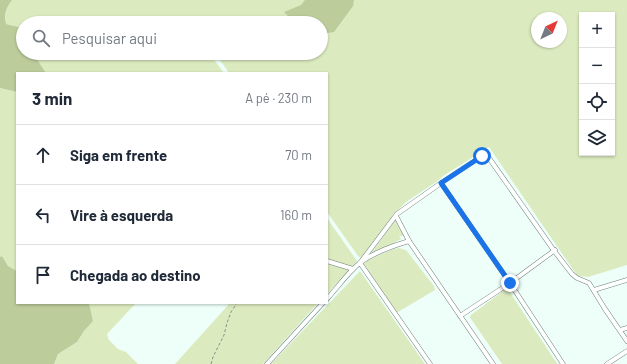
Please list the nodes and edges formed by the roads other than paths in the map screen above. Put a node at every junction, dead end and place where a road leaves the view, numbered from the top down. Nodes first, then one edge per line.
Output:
1 (441, 183) junction
2 (396, 216) junction
3 (409, 241) junction
4 (554, 250) junction
5 (328, 261) edge
6 (360, 263) junction
7 (353, 269) junction
8 (627, 280) edge
9 (510, 283) junction
10 (594, 290) junction
11 (328, 298) edge
12 (322, 304) edge
13 (460, 316) junction
14 (627, 328) edge
15 (620, 330) junction
16 (627, 341) edge
17 (627, 351) edge
18 (267, 364) edge
19 (430, 364) edge
20 (493, 364) edge
21 (563, 364) edge
22 (607, 364) edge

1 - 2 street
1 - 4 street
1 - 9 street
2 - 3 street
2 - 6 street
3 - 6 street
3 - 13 street
4 - 9 street
4 - 10 street
5 - 7 street
6 - 7 street
6 - 19 street
7 - 11 street
8 - 10 street
9 - 13 street
9 - 21 street
10 - 15 street
12 - 18 street
13 - 20 street
14 - 15 street
15 - 16 street
17 - 22 street

